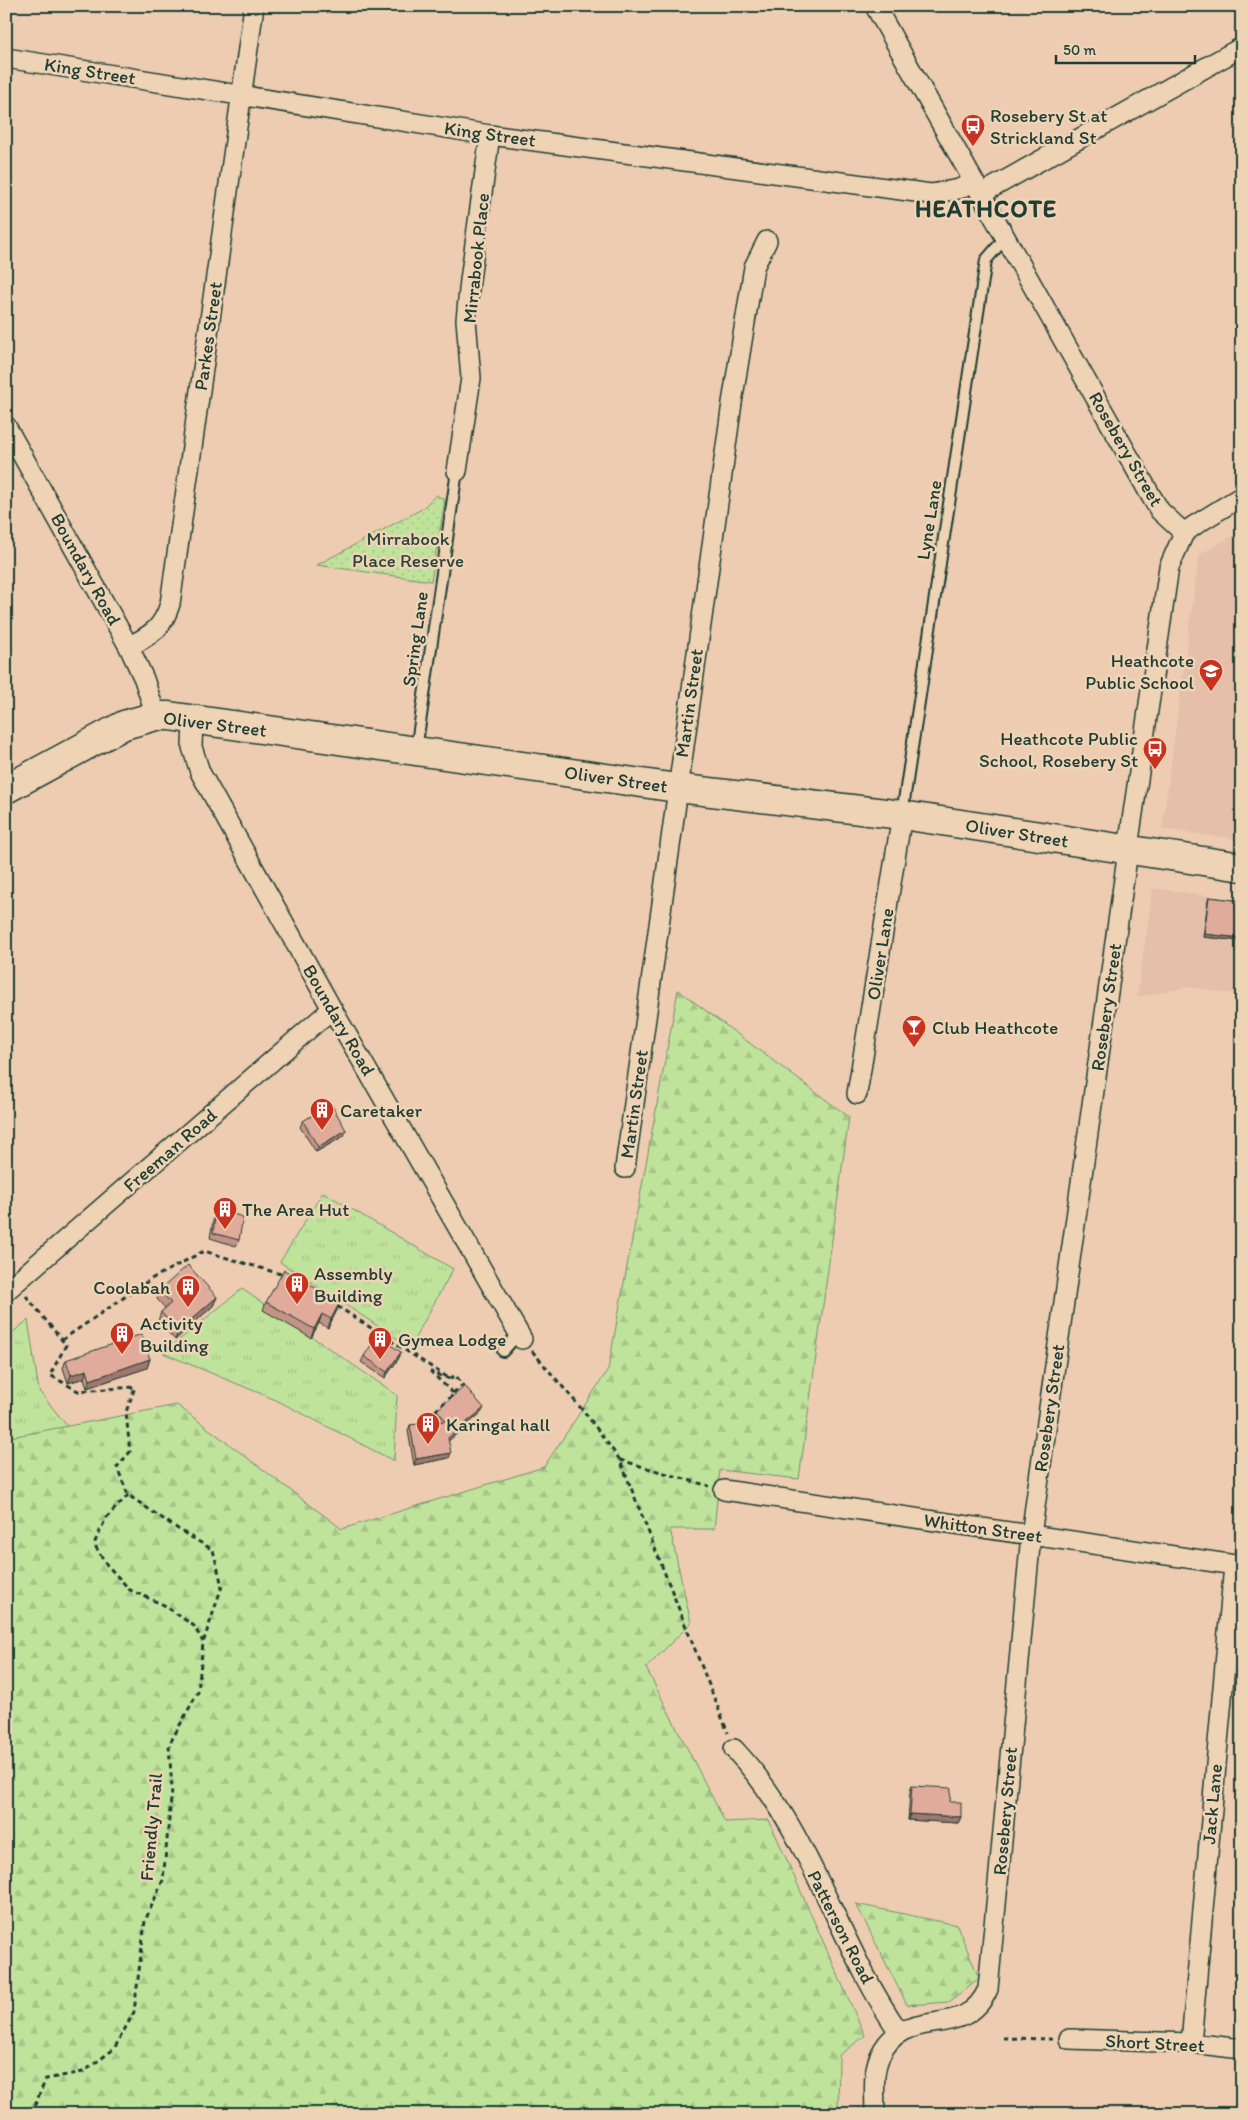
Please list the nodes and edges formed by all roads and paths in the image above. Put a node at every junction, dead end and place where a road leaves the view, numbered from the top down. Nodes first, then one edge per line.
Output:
1 (254, 6) edge
2 (875, 6) edge
3 (1242, 47) edge
4 (6, 58) edge
5 (242, 94) junction
6 (490, 135) junction
7 (977, 188) junction
8 (1005, 238) junction
9 (767, 241) dead end
10 (6, 426) edge
11 (14, 458) edge
12 (457, 471) joint
13 (1242, 496) edge
14 (1184, 533) junction
15 (129, 647) junction
16 (156, 716) junction
17 (193, 719) junction
18 (416, 752) junction
19 (677, 788) junction
20 (6, 790) edge
21 (902, 814) junction
22 (1126, 850) junction
23 (1242, 867) edge
24 (332, 1009) junction
25 (857, 1094) dead end
26 (625, 1168) dead end
27 (287, 1276) edge
28 (10, 1287) edge
29 (329, 1301) edge
30 (520, 1336) junction
31 (62, 1340) junction
32 (503, 1351) dead end
33 (450, 1379) junction
34 (454, 1393) junction
35 (423, 1422) edge
36 (620, 1460) junction
37 (724, 1490) joint
38 (128, 1495) junction
39 (1031, 1535) junction
40 (1239, 1561) edge
41 (203, 1643) junction
42 (734, 1749) joint
43 (899, 2032) junction
44 (1003, 2038) dead end
45 (1068, 2039) joint
46 (1191, 2043) junction
47 (1242, 2048) edge
48 (31, 2114) edge
49 (874, 2114) edge

1 - 5 street, Parkes Street
2 - 7 street, Rosebery Street
3 - 7 street, King Street
4 - 5 street, King Street
5 - 6 street, King Street
5 - 15 street, Parkes Street
6 - 7 street, King Street
6 - 12 street, Mirrabook Place
7 - 8 street, Rosebery Street
8 - 14 street, Rosebery Street
8 - 21 lane, Lyne Lane
9 - 19 street, Martin Street
10 - 11 street, Boundary Road
11 - 15 street, Boundary Road
12 - 18 lane, Spring Lane
13 - 14 street
14 - 22 street, Rosebery Street
15 - 16 street, Boundary Road
16 - 17 street, Oliver Street
16 - 20 street, Oliver Street
17 - 18 street, Oliver Street
17 - 24 street, Boundary Road
18 - 19 street, Oliver Street
19 - 21 street, Oliver Street
19 - 26 street, Martin Street
21 - 22 street, Oliver Street
21 - 25 street, Oliver Lane
22 - 23 street, Oliver Street
22 - 39 street, Rosebery Street
24 - 28 street, Freeman Road
24 - 30 street, Boundary Road
27 - 31 path
28 - 31 path
29 - 33 path
30 - 32 lane
30 - 36 path
31 - 38 path
33 - 34 path
33 - 34 path
34 - 35 path
36 - 37 path
36 - 42 path
37 - 39 street, Whitton Street
38 - 41 path, Friendly Trail
38 - 41 path
39 - 40 street, Whitton Street
39 - 43 street, Rosebery Street
40 - 46 street, Jack Lane
41 - 48 path, Friendly Trail
42 - 43 street, Patterson Road
43 - 49 street
44 - 45 path
45 - 46 street, Short Street
46 - 47 street, Short Street

